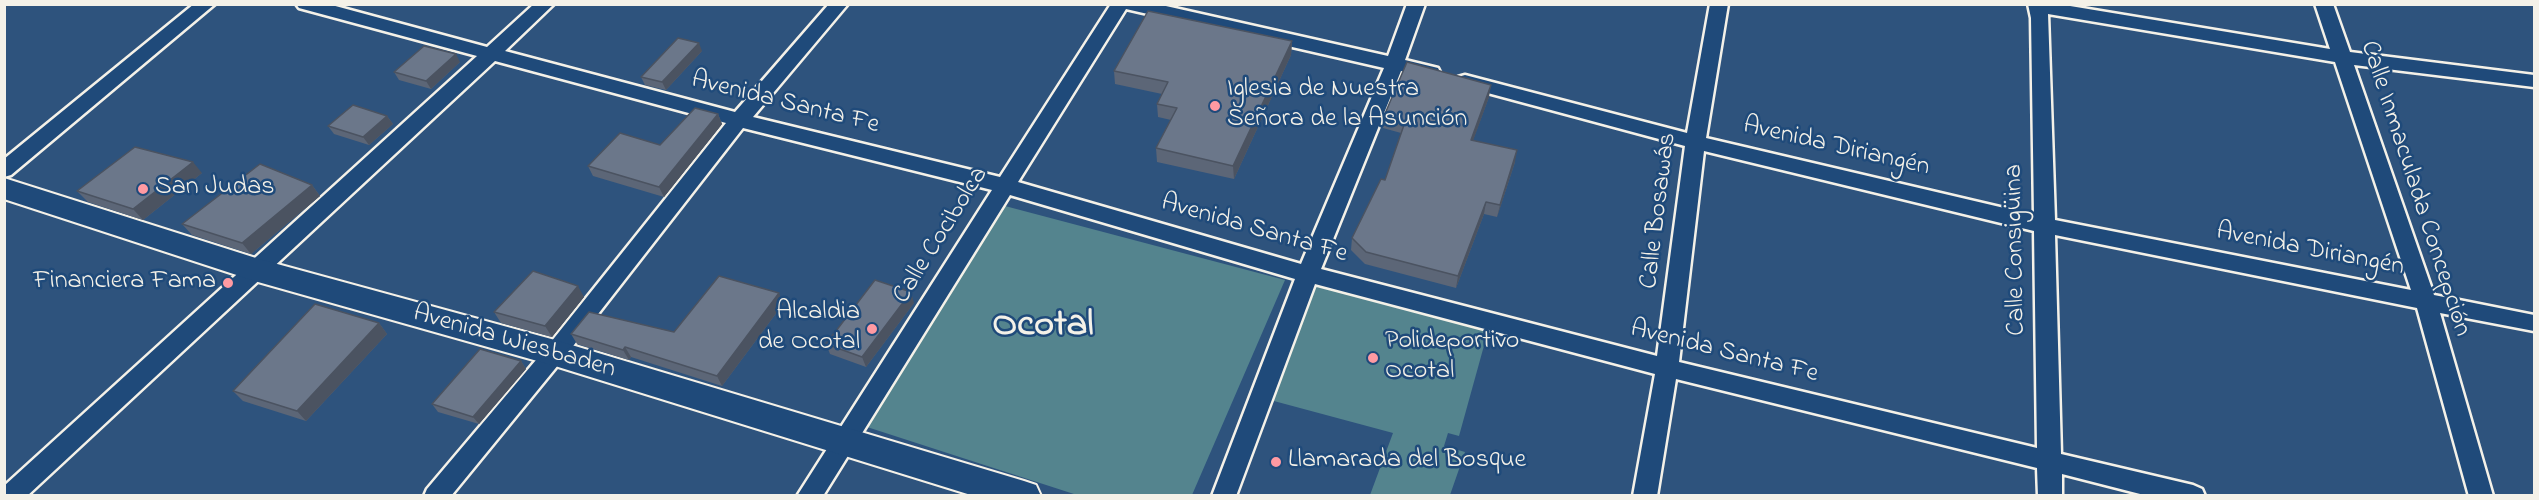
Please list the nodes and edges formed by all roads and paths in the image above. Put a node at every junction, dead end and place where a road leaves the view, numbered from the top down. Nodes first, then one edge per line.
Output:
1 (206, 4) edge
2 (305, 4) edge
3 (545, 4) edge
4 (838, 4) edge
5 (1120, 4) edge
6 (1129, 4) edge
7 (1416, 4) edge
8 (1719, 4) edge
9 (2324, 4) edge
10 (2037, 6) edge
11 (490, 55) junction
12 (2341, 57) junction
13 (1395, 63) junction
14 (2535, 81) edge
15 (739, 120) junction
16 (1695, 142) junction
17 (4, 170) edge
18 (1006, 186) junction
19 (4, 188) edge
20 (2043, 225) junction
21 (258, 270) junction
22 (1308, 274) junction
23 (2426, 302) junction
24 (2535, 323) edge
25 (555, 353) junction
26 (1667, 368) junction
27 (845, 439) junction
28 (2048, 461) junction
29 (10, 495) edge
30 (436, 495) edge
31 (809, 495) edge
32 (1024, 495) edge
33 (1224, 495) edge
34 (1645, 495) edge
35 (2050, 495) edge
36 (2193, 495) edge
37 (2481, 495) edge

1 - 17 street
2 - 11 street, Avenida Santa Fe
3 - 11 street
4 - 15 street
5 - 18 street, Calle Cocibolca
6 - 13 street, Avenida Diriangén
7 - 13 street
8 - 16 street, Calle Bosawás
9 - 12 street, Calle Inmaculada Concepción
10 - 12 street
10 - 20 street, Calle Consigüina
11 - 15 street, Avenida Santa Fe
11 - 21 street
12 - 14 street
12 - 23 street, Calle Inmaculada Concepción
13 - 16 street, Avenida Diriangén
13 - 22 street
15 - 18 street, Avenida Santa Fe
15 - 25 street
16 - 20 street, Avenida Diriangén
16 - 26 street, Calle Bosawás
18 - 22 street, Avenida Santa Fe
18 - 27 street, Calle Cocibolca
19 - 21 street, Avenida Wiesbaden
20 - 23 street, Avenida Diriangén
20 - 28 street, Calle Consigüina
21 - 25 street, Avenida Wiesbaden
21 - 29 street
22 - 26 street, Avenida Santa Fe
22 - 33 street
23 - 24 street, Avenida Diriangén
23 - 37 street, Calle Inmaculada Concepción
25 - 27 street, Avenida Wiesbaden
25 - 30 street
26 - 28 street, Avenida Santa Fe
26 - 34 street, Calle Bosawás
27 - 31 street, Calle Cocibolca
27 - 32 street, Avenida Wiesbaden
28 - 35 street, Calle Consigüina
28 - 36 street, Avenida Santa Fe

